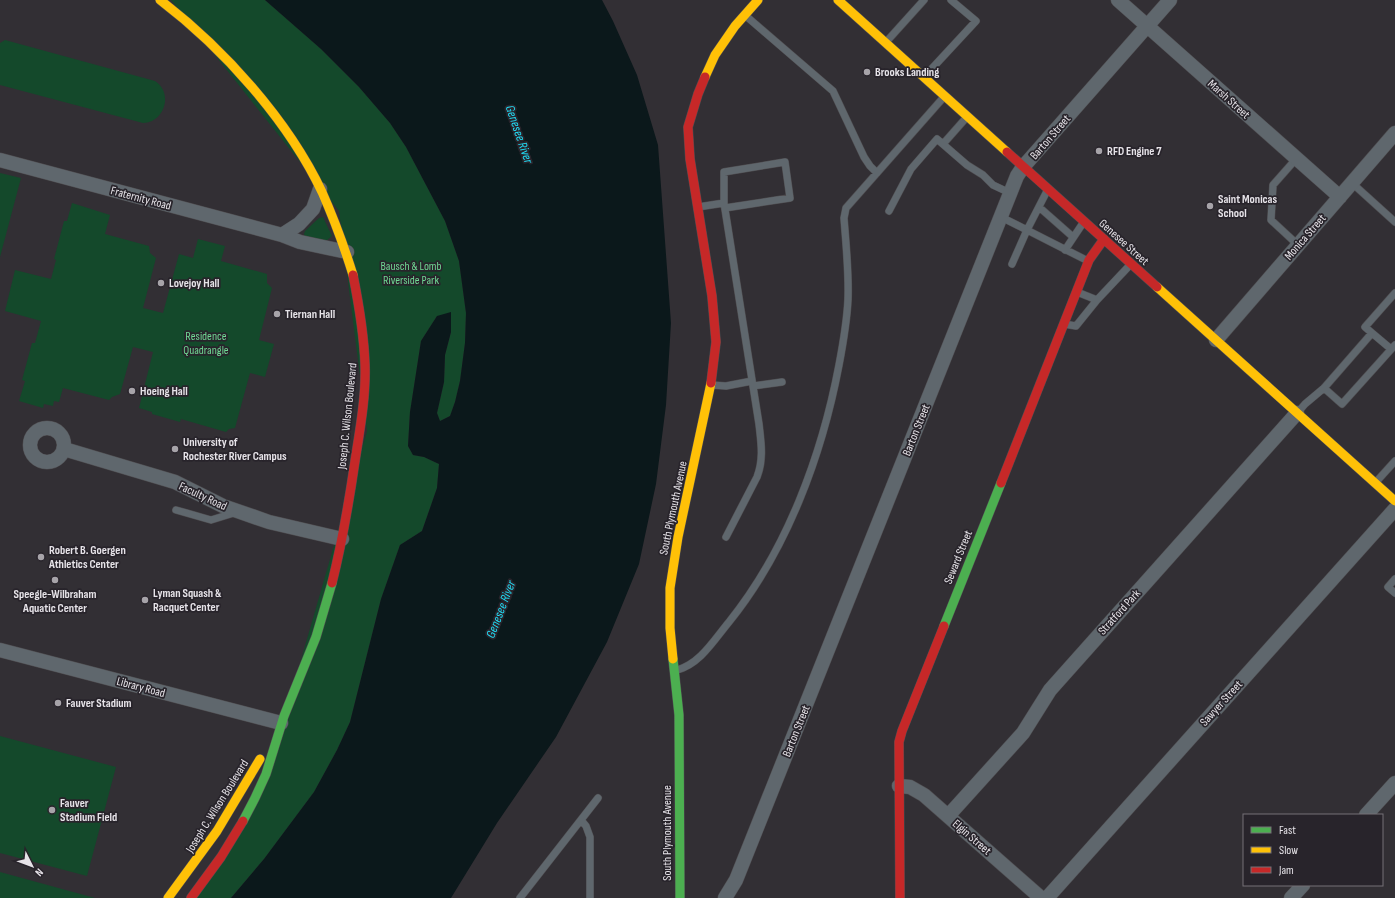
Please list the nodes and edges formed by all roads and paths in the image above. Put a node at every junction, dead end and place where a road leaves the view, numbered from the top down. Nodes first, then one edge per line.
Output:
1 (160, 0) edge
2 (758, 0) edge
3 (838, 0) edge
4 (924, 0) edge
5 (951, 0) edge
6 (1118, 0) edge
7 (1170, 0) edge
8 (745, 15) junction
9 (1147, 26) junction
10 (885, 43) junction
11 (924, 78) junction
12 (945, 96) junction
13 (685, 103) dead end
14 (967, 116) junction
15 (688, 127) junction
16 (1395, 133) edge
17 (943, 144) junction
18 (1296, 159) junction
19 (0, 160) edge
20 (1023, 167) junction
21 (877, 173) junction
22 (1352, 183) junction
23 (320, 189) junction
24 (1048, 190) junction
25 (1010, 193) junction
26 (1340, 197) junction
27 (725, 206) junction
28 (698, 207) junction
29 (1039, 207) junction
30 (889, 211) dead end
31 (1001, 217) junction
32 (1084, 221) junction
33 (1395, 222) edge
34 (1027, 230) junction
35 (282, 235) junction
36 (1073, 237) junction
37 (1104, 239) junction
38 (1298, 245) junction
39 (1065, 250) junction
40 (347, 252) junction
41 (1089, 262) junction
42 (1012, 264) dead end
43 (1131, 264) junction
44 (1077, 292) junction
45 (1395, 293) edge
46 (1097, 300) junction
47 (1064, 324) junction
48 (1372, 333) junction
49 (1216, 340) junction
50 (1393, 347) edge
51 (782, 382) dead end
52 (753, 384) junction
53 (712, 385) junction
54 (1324, 388) junction
55 (1297, 413) junction
56 (64, 450) dead end
57 (1395, 461) edge
58 (1375, 484) junction
59 (1395, 501) edge
60 (1395, 508) edge
61 (176, 510) dead end
62 (239, 512) junction
63 (726, 537) dead end
64 (342, 539) junction
65 (1395, 579) edge
66 (1395, 594) edge
67 (0, 650) edge
68 (675, 671) junction
69 (281, 723) junction
70 (1395, 783) edge
71 (899, 786) junction
72 (598, 798) dead end
73 (1367, 814) edge
74 (948, 816) junction
75 (581, 820) junction
76 (1302, 886) edge
77 (168, 898) edge
78 (190, 898) edge
79 (520, 898) edge
80 (590, 898) edge
81 (680, 898) edge
82 (725, 898) edge
83 (900, 898) edge
84 (1041, 898) edge
85 (1047, 898) edge
86 (1291, 898) edge

1 - 23 street, Joseph C. Wilson Boulevard
2 - 8 street, South Plymouth Avenue
3 - 10 street, Genesee Street
4 - 10 lane
5 - 11 lane
6 - 9 street, Marsh Street
7 - 9 street, Barton Street
8 - 15 street, South Plymouth Avenue
8 - 21 lane
9 - 18 street, Marsh Street
9 - 20 street, Barton Street
10 - 11 street, Genesee Street
11 - 12 street, Genesee Street
12 - 14 street, Genesee Street
12 - 21 lane
13 - 15 street, South Plymouth Avenue
14 - 17 lane
14 - 20 street, Genesee Street
15 - 28 street, South Plymouth Avenue
16 - 22 street, Monica Street
17 - 25 lane
17 - 30 lane
18 - 26 street, Marsh Street
18 - 38 lane
19 - 35 street, Fraternity Road
20 - 24 street, Genesee Street
20 - 25 street, Barton Street
21 - 68 lane
22 - 26 street, Monica Street
22 - 33 lane
23 - 35 street
23 - 40 street, Joseph C. Wilson Boulevard
24 - 29 lane
24 - 32 street, Genesee Street
25 - 31 street, Barton Street
26 - 38 street, Monica Street
27 - 27 lane
27 - 28 lane
27 - 52 lane
28 - 53 street, South Plymouth Avenue
29 - 34 lane
29 - 36 lane
31 - 34 lane
31 - 82 street, Barton Street
32 - 36 lane
32 - 37 street, Genesee Street
34 - 39 lane
34 - 42 lane
35 - 40 street, Fraternity Road
36 - 39 lane
37 - 41 street, Seward Street
37 - 43 street, Genesee Street
38 - 49 street, Monica Street
39 - 41 lane
40 - 64 street, Joseph C. Wilson Boulevard
41 - 44 street, Seward Street
43 - 46 lane
43 - 49 street, Genesee Street
44 - 46 lane
44 - 47 street, Seward Street
45 - 48 lane
46 - 47 lane
47 - 71 street, Seward Street
48 - 50 lane
48 - 54 lane
49 - 55 street, Genesee Street
50 - 54 lane
51 - 52 lane
52 - 53 lane
52 - 63 lane
53 - 68 street, South Plymouth Avenue
54 - 55 lane
55 - 58 street, Genesee Street
55 - 74 street, Stratford Park
56 - 62 street, Faculty Road
57 - 58 lane
58 - 59 street, Genesee Street
60 - 85 street, Sawyer Street
61 - 62 lane
62 - 64 street, Faculty Road
64 - 69 street, Joseph C. Wilson Boulevard
65 - 66 lane
67 - 69 street, Library Road
68 - 81 street, South Plymouth Avenue
69 - 77 street, Joseph C. Wilson Boulevard
69 - 78 street, Joseph C. Wilson Boulevard
70 - 73 street
71 - 74 street, Elgin Street
71 - 83 street, Seward Street
72 - 75 lane
74 - 84 street, Elgin Street
75 - 79 lane
75 - 80 lane
76 - 86 street

